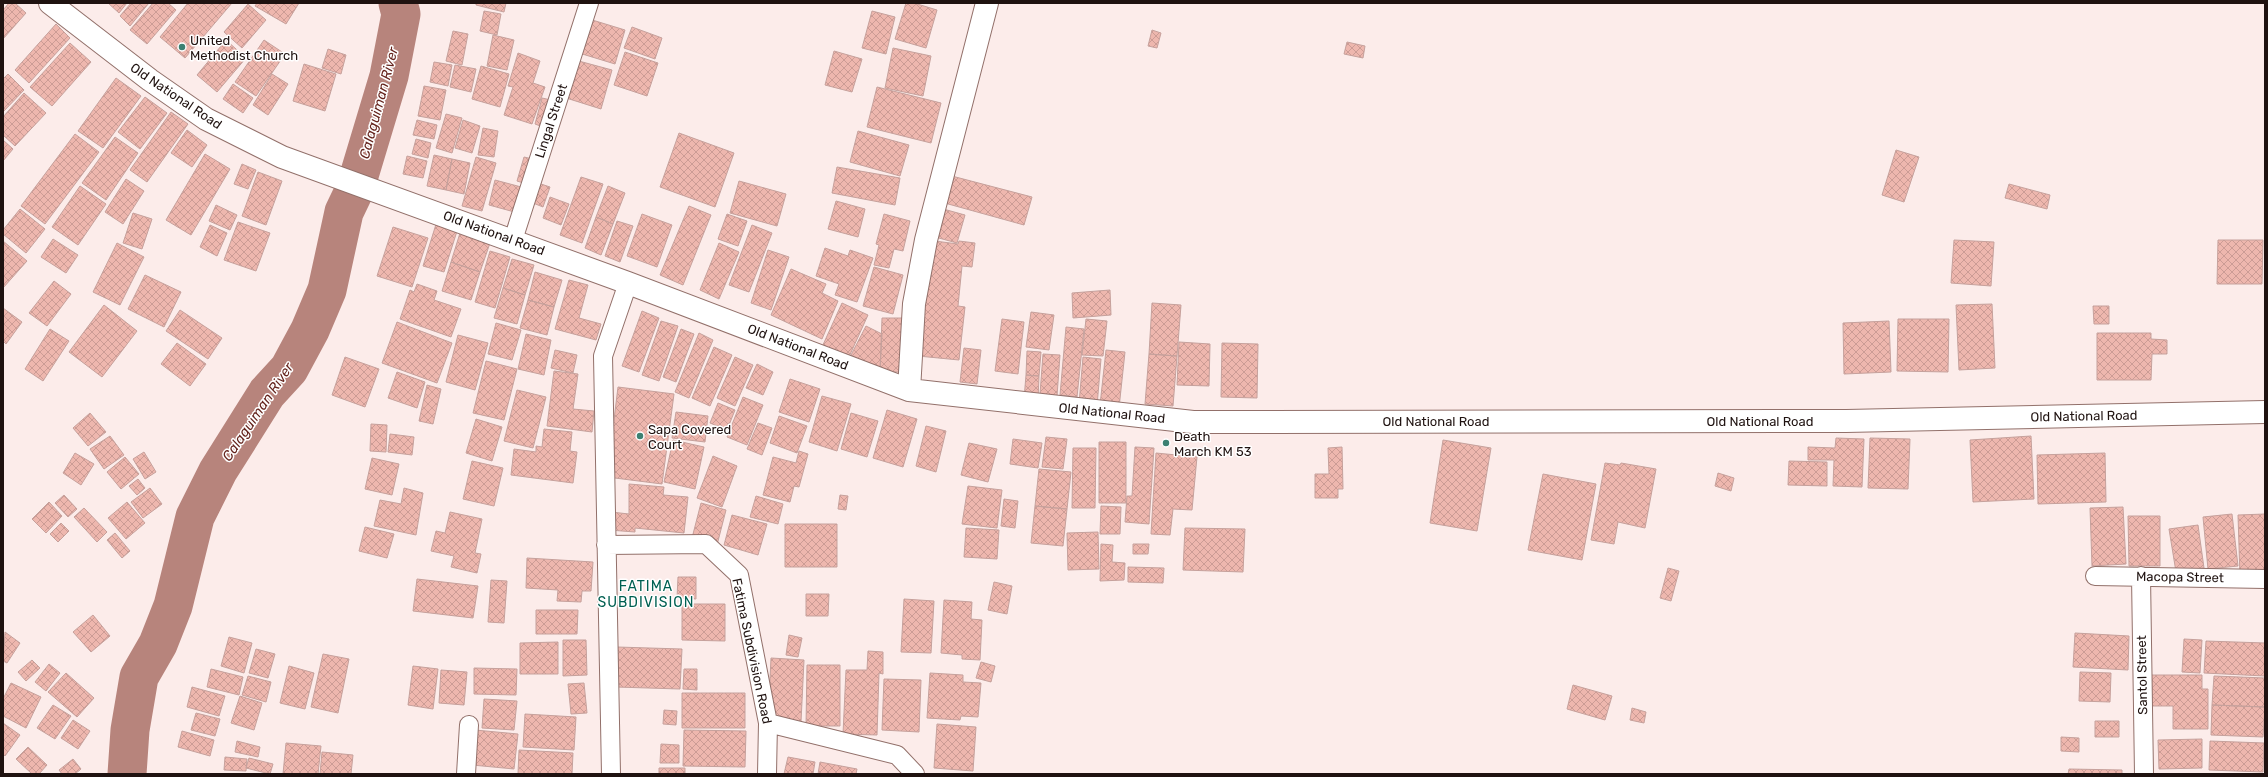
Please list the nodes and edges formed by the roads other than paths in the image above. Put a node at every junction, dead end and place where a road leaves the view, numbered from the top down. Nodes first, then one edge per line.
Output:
1 (50, 3) edge
2 (588, 3) edge
3 (987, 3) edge
4 (513, 240) junction
5 (628, 282) junction
6 (909, 390) junction
7 (2265, 412) edge
8 (606, 545) junction
9 (2095, 576) dead end
10 (2141, 576) junction
11 (2265, 579) edge
12 (768, 722) junction
13 (469, 725) dead end
14 (466, 774) edge
15 (611, 774) edge
16 (767, 774) edge
17 (915, 774) edge
18 (2144, 774) edge

1 - 4 main road, Old National Road
2 - 4 street, Lingal Street
3 - 6 main road
4 - 5 main road, Old National Road
5 - 6 main road, Old National Road
5 - 8 street
6 - 7 main road, Old National Road
8 - 12 street, Fatima Subdivision Road
8 - 15 street
9 - 10 street, Macopa Street
10 - 11 street, Macopa Street
10 - 18 street, Santol Street
12 - 16 street, Fatima Subdivision Road
12 - 17 street
13 - 14 street

